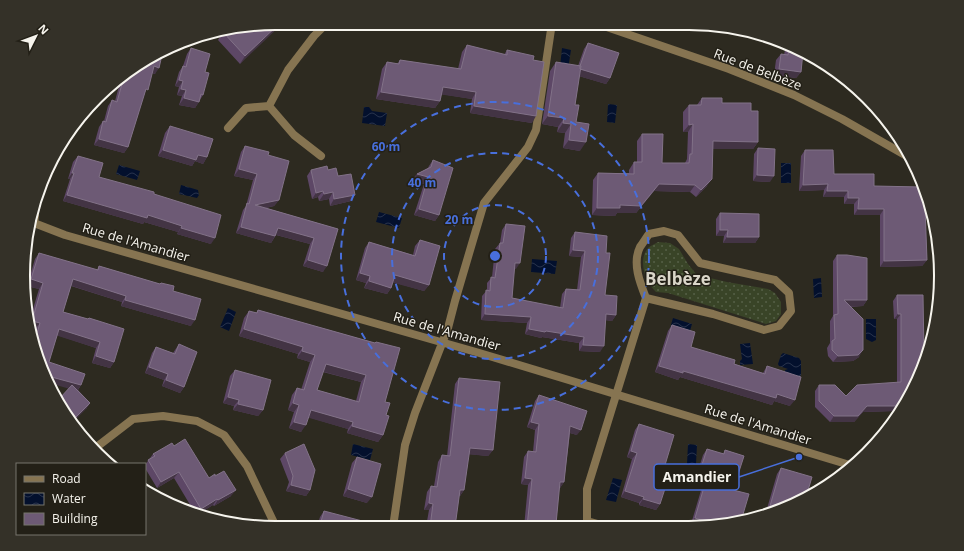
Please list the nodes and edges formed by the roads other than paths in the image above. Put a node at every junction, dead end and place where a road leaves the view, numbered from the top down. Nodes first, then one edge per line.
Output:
1 (320, 30) edge
2 (551, 30) edge
3 (615, 30) edge
4 (269, 106) junction
5 (228, 128) dead end
6 (901, 153) edge
7 (321, 156) dead end
8 (35, 227) edge
9 (646, 298) junction
10 (443, 343) junction
11 (616, 394) junction
12 (99, 445) edge
13 (846, 464) edge
14 (273, 521) edge
15 (394, 521) edge
16 (587, 521) edge

1 - 4 street
2 - 10 street
3 - 6 street, Rue de Belbèze
4 - 5 street
4 - 7 street
8 - 10 street, Rue de l'Amandier
9 - 9 street
9 - 11 street
10 - 11 street, Rue de l'Amandier
10 - 15 street
11 - 13 street, Rue de l'Amandier
11 - 16 street
12 - 14 street

